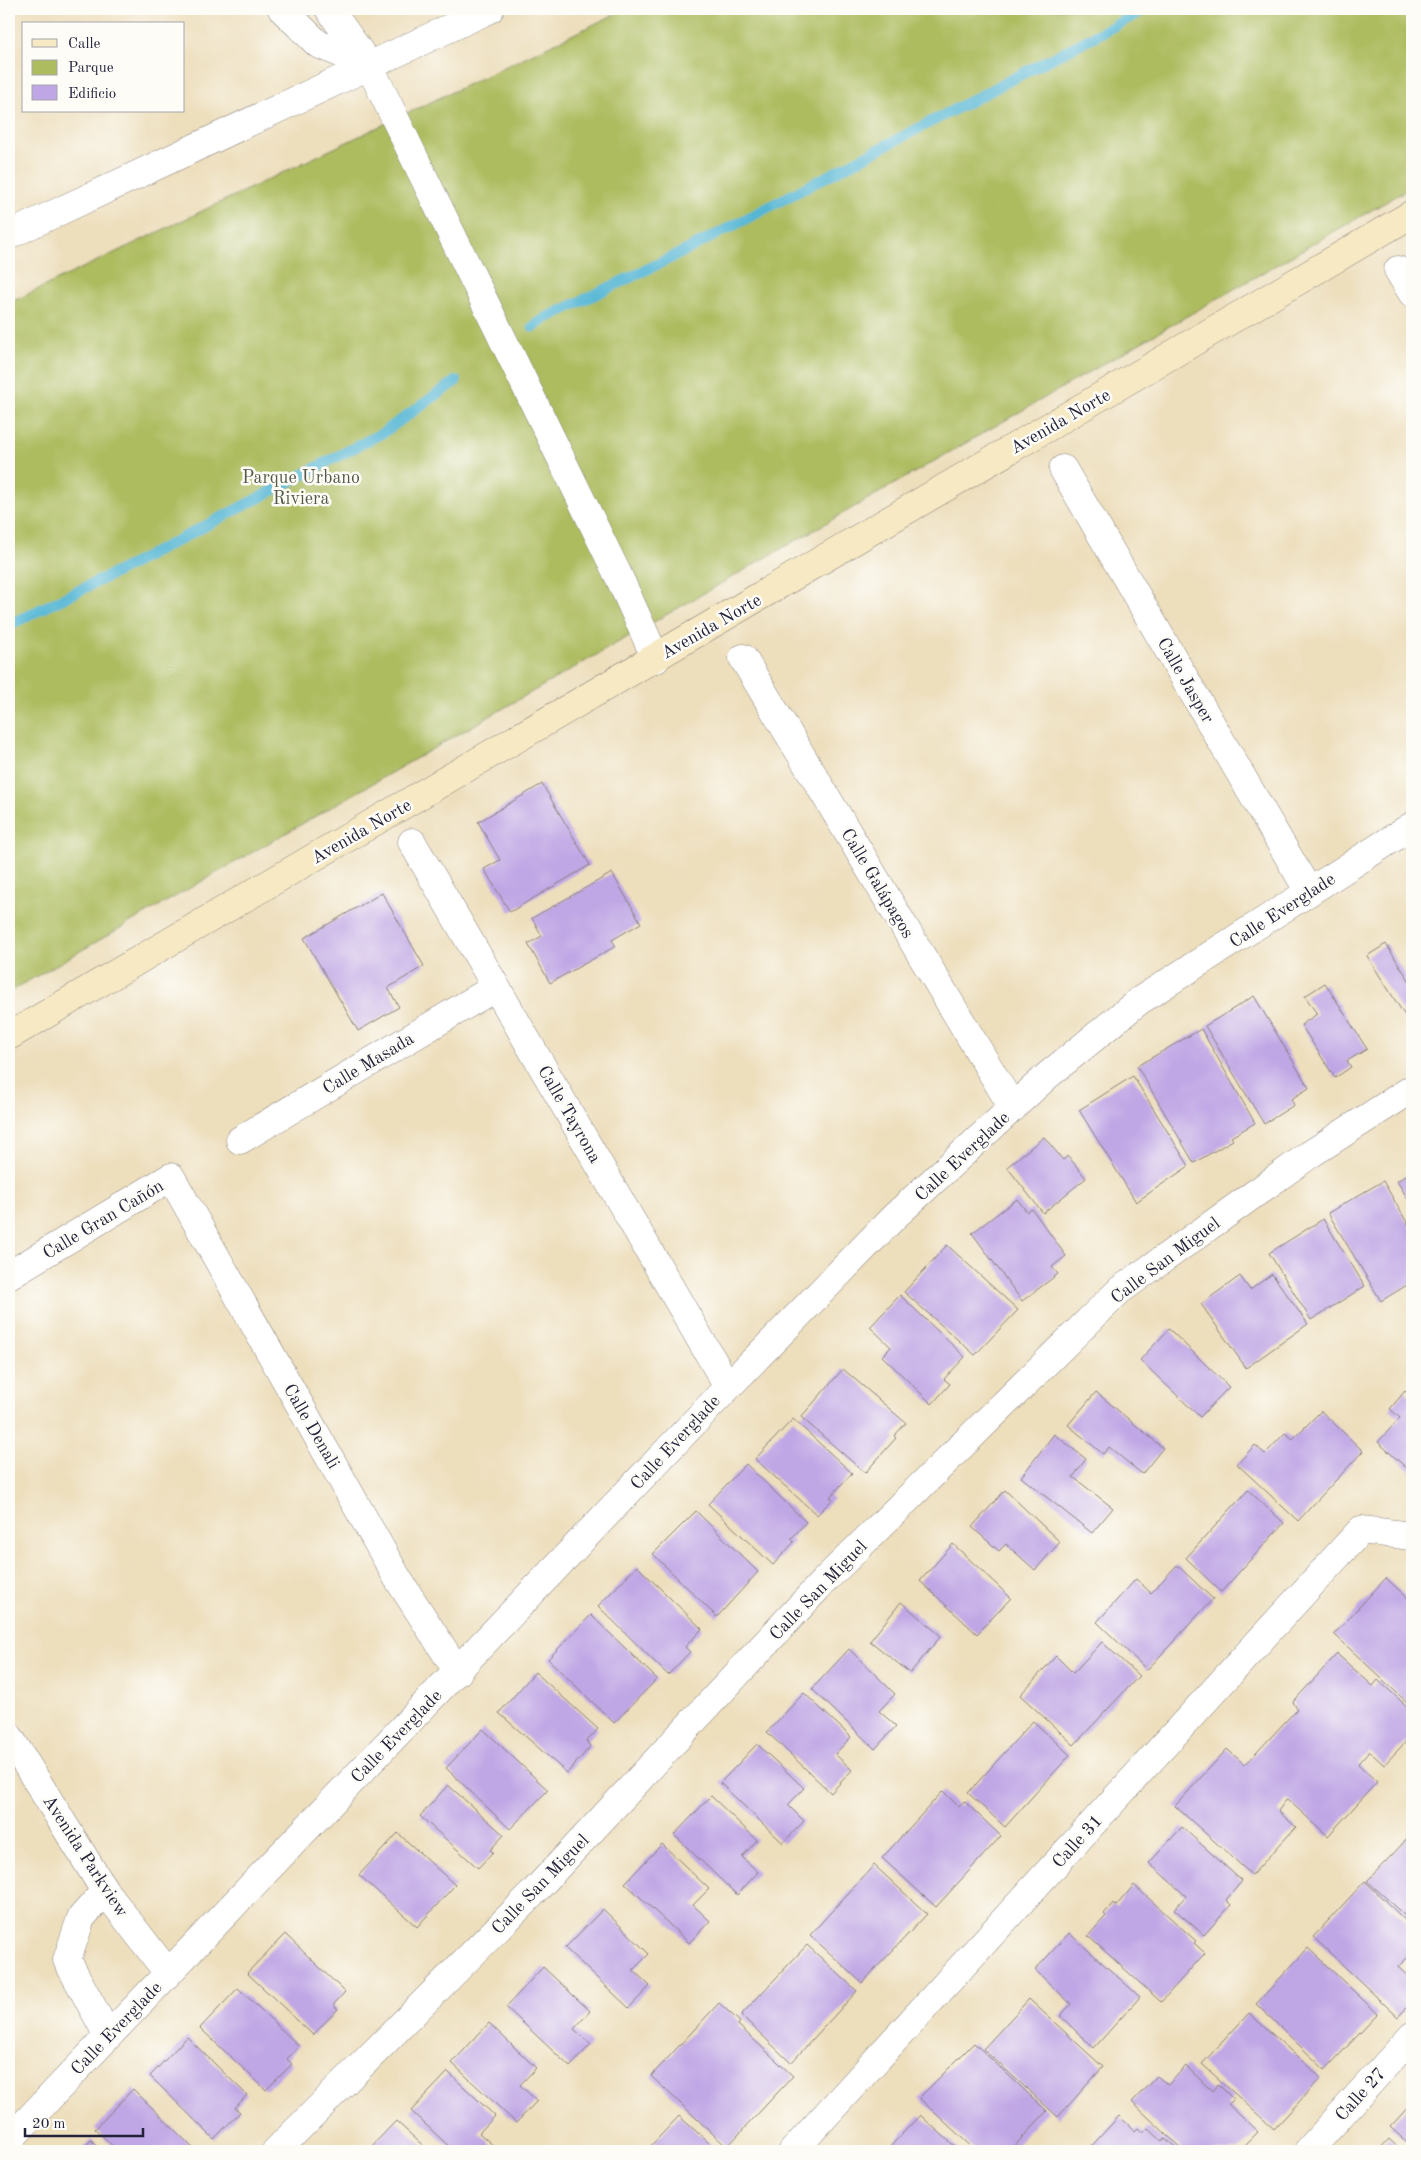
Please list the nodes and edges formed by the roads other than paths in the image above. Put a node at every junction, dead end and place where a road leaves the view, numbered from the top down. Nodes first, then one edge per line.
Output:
1 (282, 9) edge
2 (328, 9) edge
3 (354, 9) edge
4 (490, 9) edge
5 (369, 66) junction
6 (1412, 214) edge
7 (9, 235) edge
8 (1398, 270) dead end
9 (1412, 293) edge
10 (1064, 469) dead end
11 (743, 658) dead end
12 (656, 659) junction
13 (1412, 826) edge
14 (412, 842) dead end
15 (1309, 892) junction
16 (496, 987) junction
17 (9, 1036) edge
18 (1412, 1088) edge
19 (1013, 1108) junction
20 (240, 1140) dead end
21 (171, 1178) joint
22 (9, 1275) edge
23 (728, 1387) junction
24 (1412, 1536) edge
25 (458, 1672) junction
26 (9, 1736) edge
27 (105, 1891) junction
28 (168, 1973) junction
29 (108, 2036) junction
30 (1412, 2036) edge
31 (9, 2140) edge
32 (276, 2151) edge
33 (793, 2151) edge
34 (1308, 2151) edge

1 - 5 street
2 - 5 street
3 - 5 street
4 - 5 street
5 - 7 street
5 - 12 street
6 - 12 street, Avenida Norte
8 - 9 street
10 - 15 street, Calle Jasper
11 - 19 street, Calle Galápagos
12 - 17 street, Avenida Norte
13 - 15 street, Calle Everglade
14 - 16 street, Calle Tayrona
15 - 19 street, Calle Everglade
16 - 20 street, Calle Masada
16 - 23 street, Calle Tayrona
18 - 32 street, Calle San Miguel
19 - 23 street, Calle Everglade
21 - 22 street, Calle Gran Cañón
21 - 25 street, Calle Denali
23 - 25 street, Calle Everglade
24 - 33 street, Calle 31
25 - 28 street, Calle Everglade
26 - 27 street, Avenida Parkview
27 - 28 street, Avenida Parkview
27 - 29 street
28 - 29 street, Calle Everglade
29 - 31 street, Calle Everglade
30 - 34 street, Calle 27

